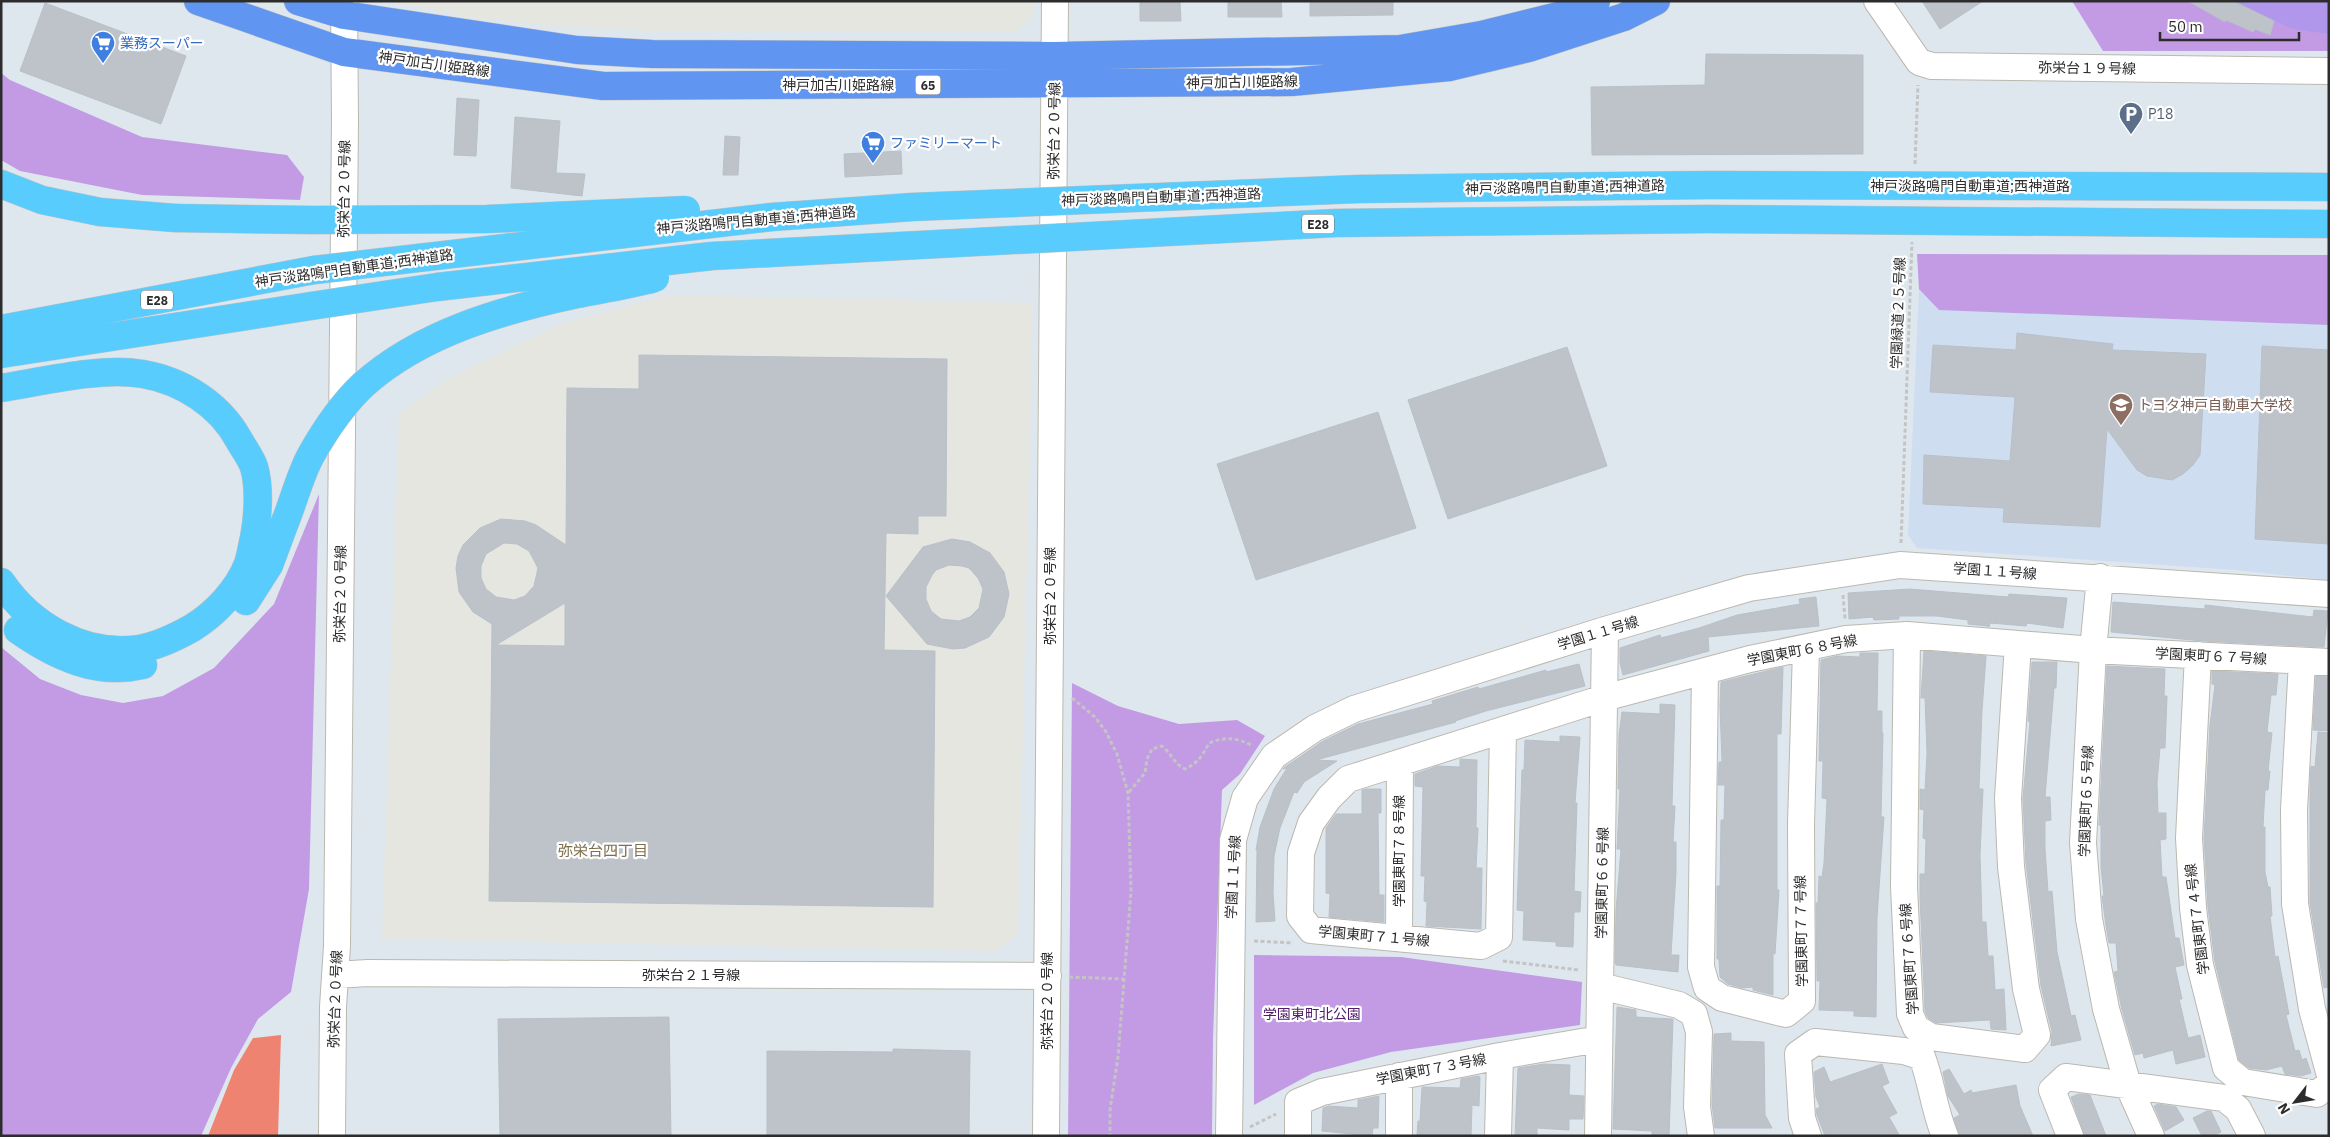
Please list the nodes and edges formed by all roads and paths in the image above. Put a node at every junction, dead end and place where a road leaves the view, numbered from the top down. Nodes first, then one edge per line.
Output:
1 (198, 1) edge
2 (298, 1) edge
3 (1055, 1) edge
4 (1596, 1) edge
5 (1656, 1) edge
6 (1877, 1) edge
7 (344, 8) edge
8 (344, 52) junction
9 (1054, 56) junction
10 (1919, 62) junction
11 (2329, 71) edge
12 (1054, 84) junction
13 (1915, 170) dead end
14 (1, 184) edge
15 (2329, 187) edge
16 (772, 217) junction
17 (2329, 224) edge
18 (1912, 240) dead end
19 (712, 256) junction
20 (1, 329) edge
21 (1, 354) edge
22 (1, 388) edge
23 (1900, 565) junction
24 (1842, 573) junction
25 (2100, 578) junction
26 (1, 582) edge
27 (2329, 594) edge
28 (1, 613) edge
29 (1605, 630) junction
30 (1907, 635) junction
31 (1846, 639) junction
32 (2018, 644) junction
33 (1806, 648) junction
34 (2093, 650) junction
35 (2198, 655) junction
36 (2302, 661) junction
37 (2329, 662) edge
38 (1705, 672) junction
39 (1072, 698) dead end
40 (1604, 698) junction
41 (1502, 731) junction
42 (1274, 756) junction
43 (1400, 763) junction
44 (1128, 793) junction
45 (1399, 938) junction
46 (1230, 940) junction
47 (1298, 943) dead end
48 (1500, 960) dead end
49 (335, 975) junction
50 (1048, 976) junction
51 (1124, 979) junction
52 (1600, 979) junction
53 (1599, 1038) junction
54 (1500, 1056) junction
55 (2329, 1072) edge
56 (1399, 1076) junction
57 (2329, 1084) edge
58 (2128, 1085) junction
59 (1298, 1102) junction
60 (1235, 1134) edge
61 (332, 1136) edge
62 (1046, 1136) edge
63 (1110, 1136) edge
64 (1298, 1136) edge
65 (1399, 1136) edge
66 (1498, 1136) edge
67 (1598, 1136) edge
68 (1701, 1136) edge
69 (1808, 1136) edge
70 (1945, 1136) edge
71 (2070, 1136) edge
72 (2151, 1136) edge
73 (2252, 1136) edge

1 - 8 main road, 神戸加古川姫路線 / 65
2 - 7 main road, 65
3 - 9 street, 弥栄台２０号線
4 - 9 main road, 65
5 - 12 main road, 神戸加古川姫路線 / 65
6 - 10 street
7 - 8 street, 弥栄台２０号線
7 - 9 main road, 65
8 - 12 main road, 神戸加古川姫路線 / 65
8 - 49 street, 弥栄台２０号線
9 - 12 street, 弥栄台２０号線
10 - 11 street, 弥栄台１９号線
10 - 13 path
12 - 50 street, 弥栄台２０号線
14 - 16 highway, bridge
15 - 16 highway, 神戸淡路鳴門自動車道;西神道路 / E28, bridge
16 - 20 highway, 神戸淡路鳴門自動車道;西神道路 / E28, bridge
17 - 19 highway, E28, bridge
18 - 23 path, 学園緑道２５号線
19 - 21 highway, E28, bridge
19 - 28 highway, bridge
22 - 26 highway
23 - 24 street, 学園１１号線
23 - 25 street, 学園１１号線
24 - 29 street, 学園１１号線
24 - 31 path
25 - 27 street, 学園１１号線
25 - 34 street, 学園東町６５号線
29 - 40 street, 学園東町６６号線
29 - 42 street, 学園１１号線
30 - 31 street, 学園東町６８号線
30 - 32 street, 学園東町６８号線
30 - 32 street, 学園東町７６号線
31 - 33 street, 学園東町６８号線
32 - 34 street, 学園東町６８号線
33 - 38 street, 学園東町６８号線
33 - 38 street, 学園東町７７号線
34 - 35 street, 学園東町６７号線
34 - 58 street, 学園東町６５号線
35 - 36 street, 学園東町６７号線
35 - 57 street, 学園東町７４号線
36 - 37 street, 学園東町６７号線
36 - 55 street
38 - 40 street, 学園東町６８号線
39 - 44 path
40 - 41 street, 学園東町７１号線
40 - 52 street, 学園東町６６号線
41 - 43 street, 学園東町７１号線
41 - 45 street, 学園東町７１号線
42 - 44 path
42 - 46 street, 学園１１号線
43 - 45 street, 学園東町７８号線
43 - 45 street, 学園東町７１号線
44 - 51 path
46 - 47 path
46 - 60 street, 学園１１号線
48 - 52 path
49 - 50 street, 弥栄台２１号線
49 - 61 street, 弥栄台２０号線
50 - 51 path
50 - 62 street, 弥栄台２０号線
51 - 63 path
52 - 53 street, 学園東町６６号線
52 - 68 street
53 - 54 street, 学園東町７３号線
53 - 67 street, 学園東町６６号線
54 - 56 street, 学園東町７３号線
54 - 66 street
56 - 59 street, 学園東町７３号線
56 - 65 street
58 - 71 street
58 - 72 street, 学園東町６５号線
58 - 73 street
59 - 60 path
59 - 64 street
69 - 70 street

